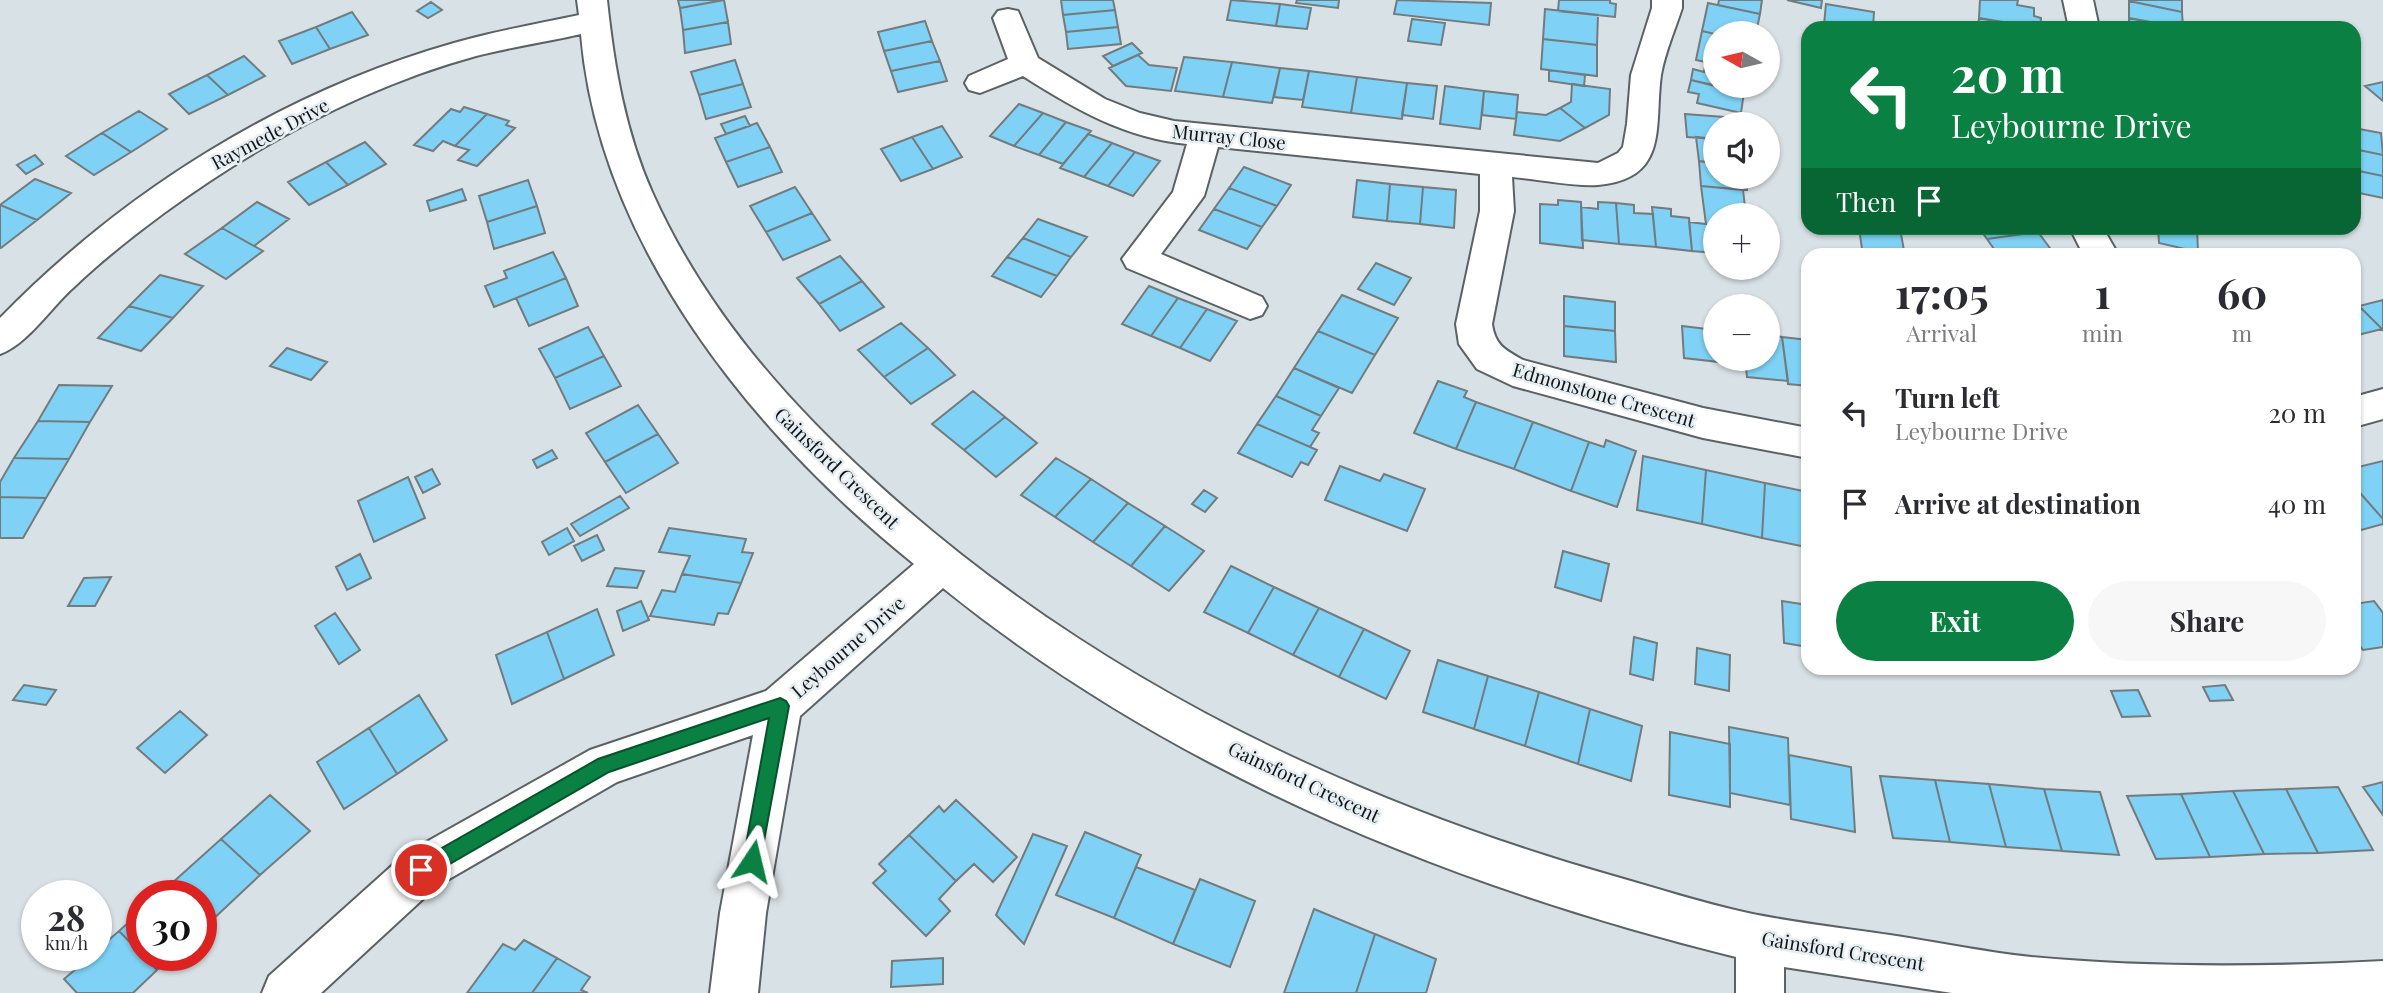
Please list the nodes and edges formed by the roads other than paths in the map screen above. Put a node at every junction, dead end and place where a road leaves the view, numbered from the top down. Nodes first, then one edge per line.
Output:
1 (1667, 0) edge
2 (2078, 0) edge
3 (592, 11) edge
4 (1008, 18) dead end
5 (2082, 21) edge
6 (1025, 64) junction
7 (980, 83) dead end
8 (1206, 135) junction
9 (1496, 164) junction
10 (1250, 306) dead end
11 (0, 340) edge
12 (2383, 404) edge
13 (2361, 410) edge
14 (1801, 442) edge
15 (940, 566) junction
16 (780, 706) junction
17 (1760, 939) junction
18 (2383, 985) edge
19 (286, 993) edge
20 (734, 993) edge
21 (1760, 993) edge

1 - 9 street
2 - 5 street
3 - 11 street, Raymede Drive
3 - 15 street, Gainsford Crescent
4 - 6 street
6 - 7 street
6 - 8 street, Murray Close
8 - 9 street, Murray Close
8 - 10 street
9 - 14 street, Edmonstone Crescent
12 - 13 street
15 - 16 street, Leybourne Drive
15 - 17 street, Gainsford Crescent
16 - 19 street, Leybourne Drive
16 - 20 street
17 - 18 street, Gainsford Crescent
17 - 21 street

